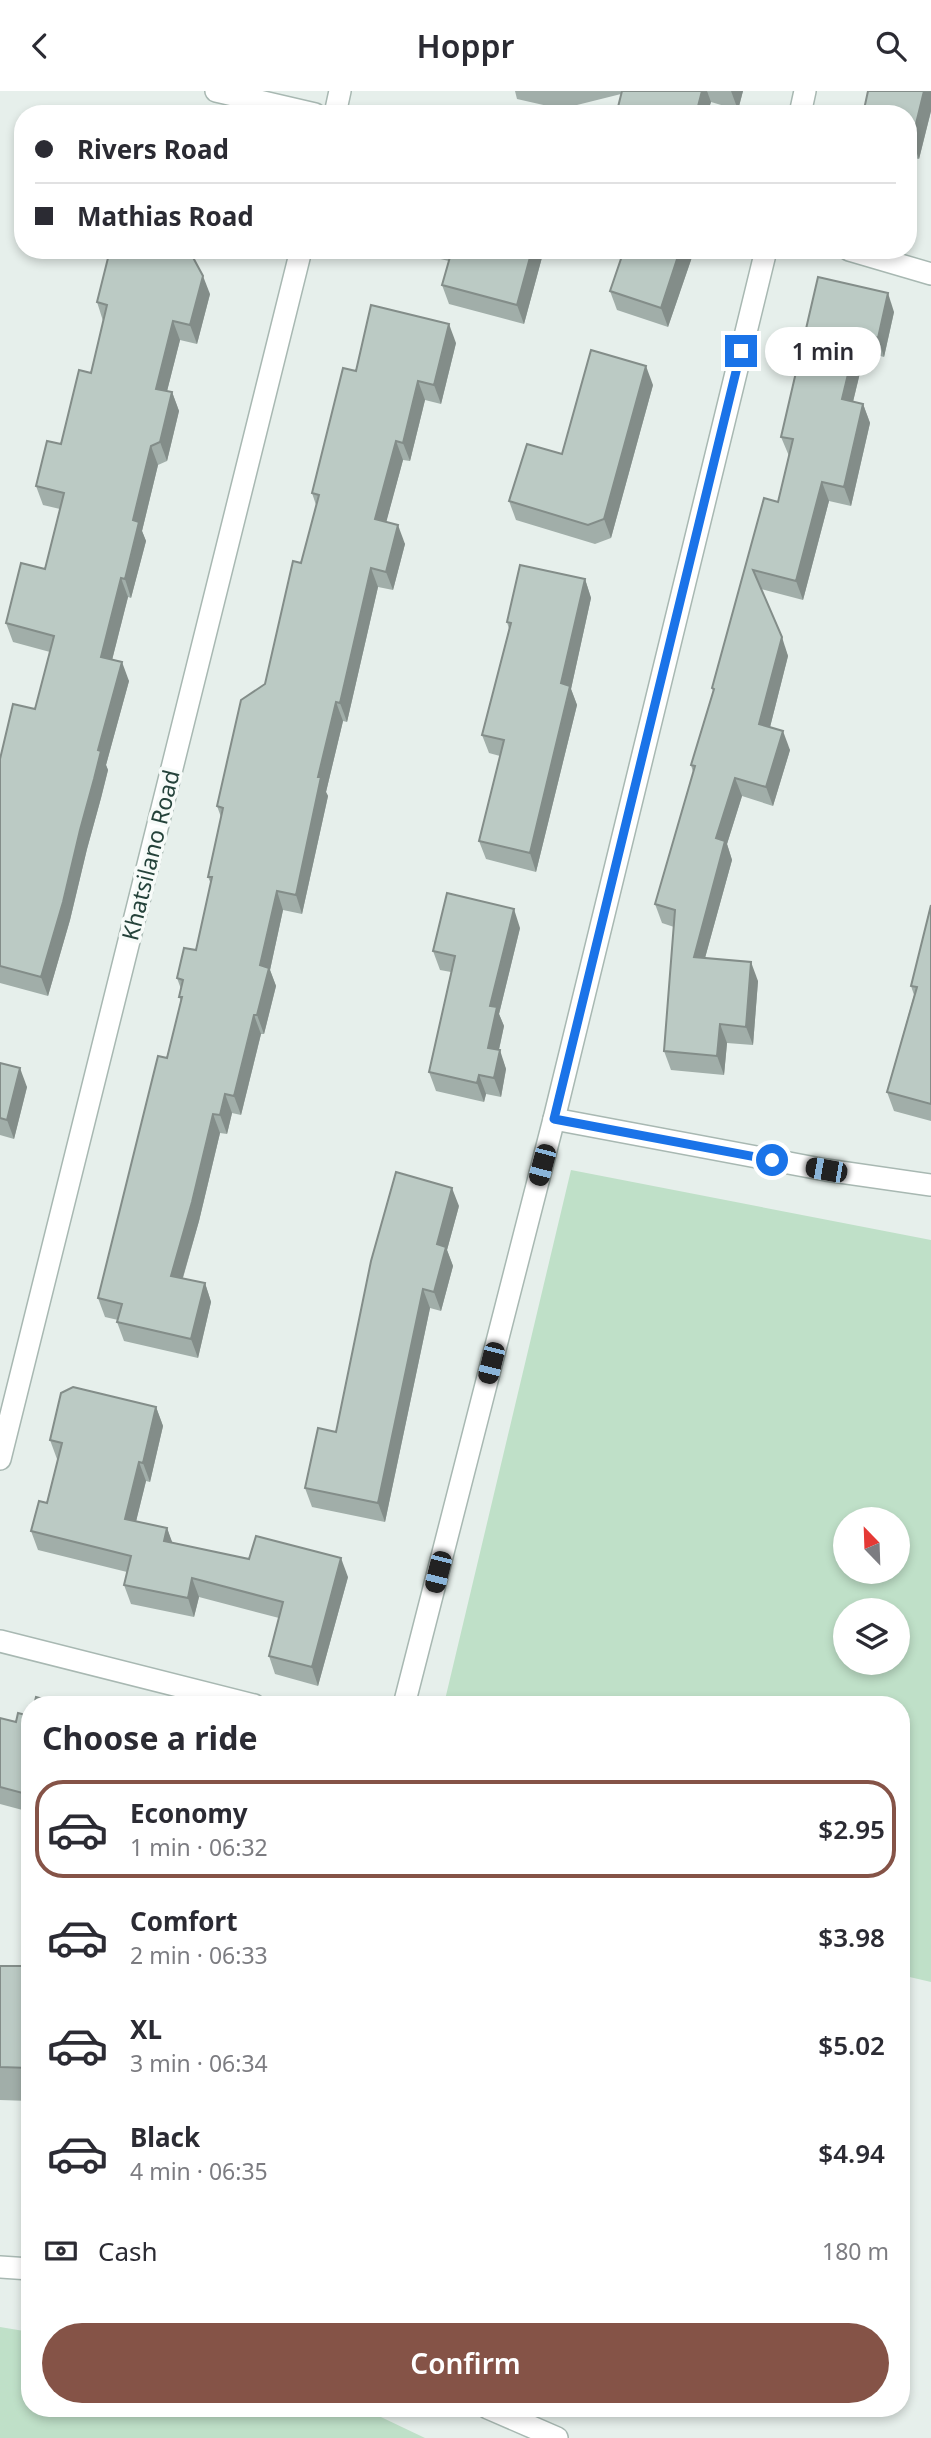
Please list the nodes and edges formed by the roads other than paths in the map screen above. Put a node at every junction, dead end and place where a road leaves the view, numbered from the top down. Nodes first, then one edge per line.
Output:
1 (216, 91) edge
2 (276, 105) edge
3 (298, 259) edge
4 (764, 259) edge
5 (880, 259) edge
6 (931, 274) edge
7 (554, 1119) junction
8 (931, 1185) edge
9 (0, 1459) edge
10 (0, 1641) edge
11 (218, 1696) edge
12 (406, 1696) edge
13 (0, 2267) edge
14 (21, 2268) edge
15 (509, 2417) edge
16 (557, 2438) edge

1 - 2 street
3 - 9 street, Khatsilano Road
4 - 7 street
5 - 6 street
7 - 8 street
7 - 12 street
10 - 11 street
13 - 14 street
15 - 16 street

